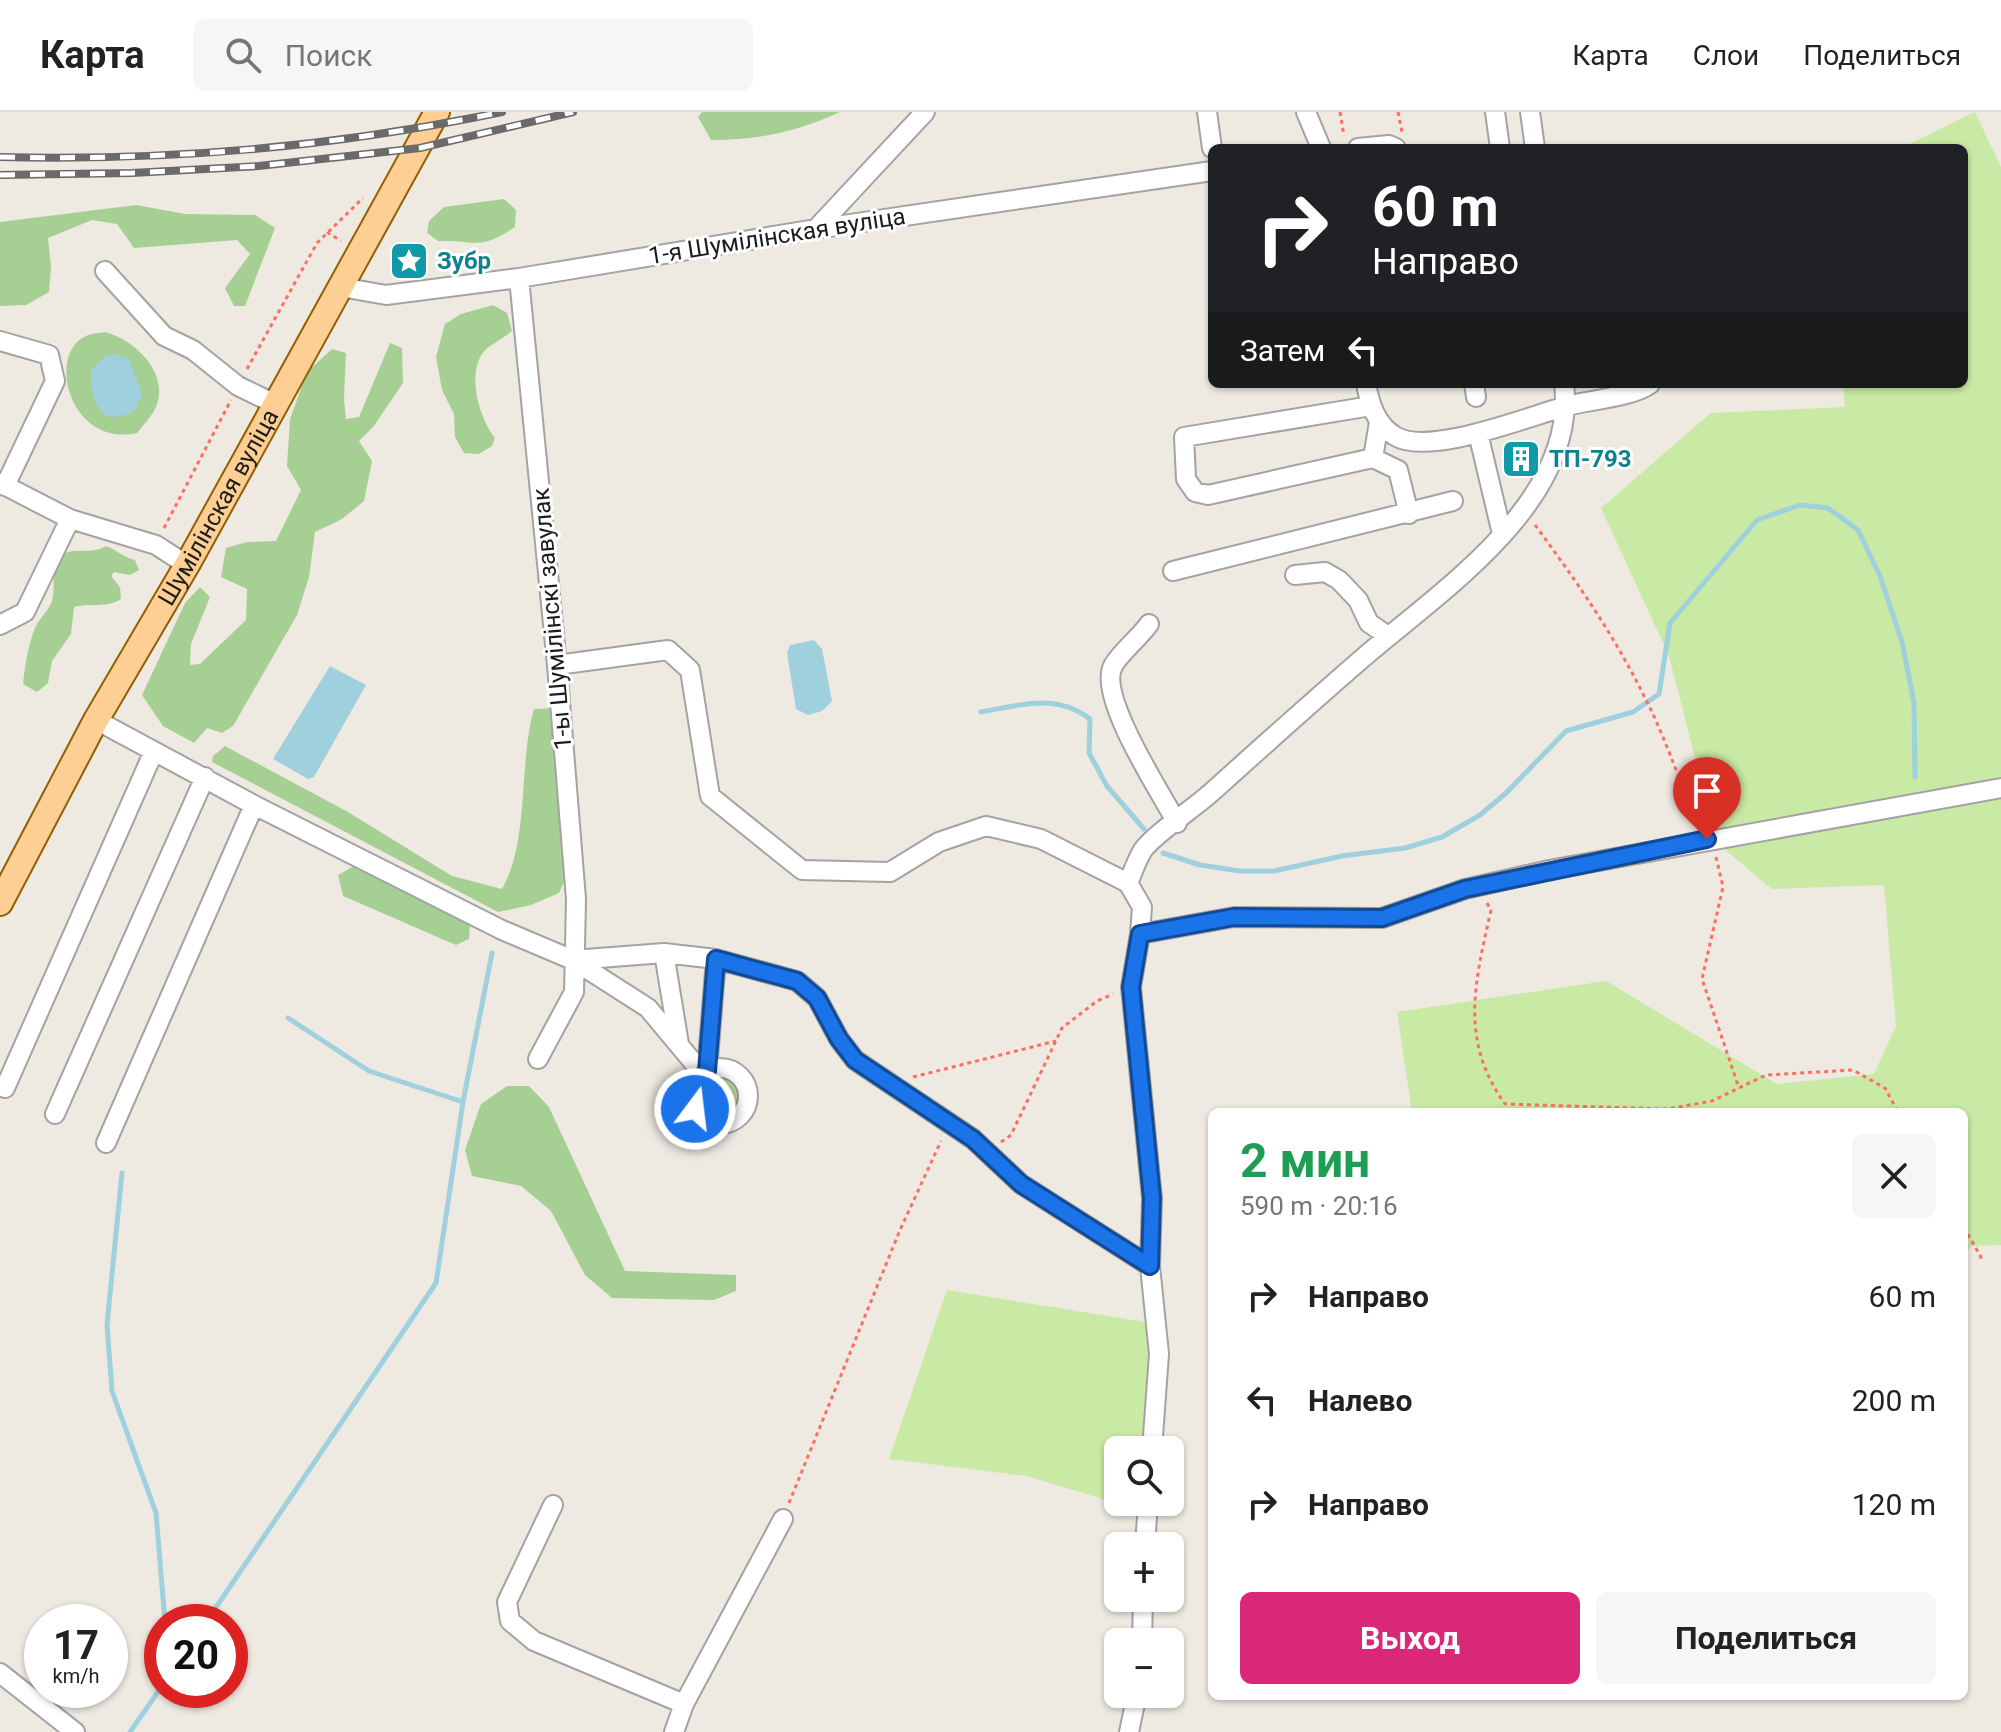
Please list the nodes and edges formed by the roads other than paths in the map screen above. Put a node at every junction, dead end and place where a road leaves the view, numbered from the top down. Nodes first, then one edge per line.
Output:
1 (437, 112) edge
2 (925, 112) edge
3 (1207, 112) edge
4 (1306, 112) edge
5 (1495, 112) edge
6 (1530, 112) edge
7 (1211, 144) edge
8 (1319, 144) edge
9 (1499, 144) edge
10 (1534, 144) edge
11 (1208, 172) edge
12 (816, 229) junction
13 (105, 271) dead end
14 (519, 278) junction
15 (341, 287) junction
16 (0, 341) edge
17 (1367, 388) edge
18 (1564, 388) edge
19 (1635, 388) edge
20 (273, 403) junction
21 (1566, 406) junction
22 (1375, 414) junction
23 (1478, 433) junction
24 (1373, 458) junction
25 (3, 485) edge
26 (1453, 501) dead end
27 (1409, 514) junction
28 (70, 519) junction
29 (1502, 534) junction
30 (187, 565) junction
31 (1173, 571) dead end
32 (1295, 575) dead end
33 (1149, 624) dead end
34 (0, 625) edge
35 (1388, 636) junction
36 (557, 665) junction
37 (96, 720) junction
38 (154, 751) junction
39 (205, 777) junction
40 (2001, 788) edge
41 (254, 805) junction
42 (1177, 823) junction
43 (1128, 883) junction
44 (0, 903) edge
45 (1140, 934) junction
46 (664, 953) junction
47 (716, 959) junction
48 (573, 960) junction
49 (679, 1046) junction
50 (538, 1059) dead end
51 (5, 1088) dead end
52 (55, 1114) dead end
53 (106, 1143) dead end
54 (1150, 1266) junction
55 (1153, 1436) edge
56 (553, 1505) dead end
57 (783, 1519) road end
58 (0, 1673) edge
59 (684, 1704) junction
60 (1134, 1708) edge
61 (75, 1732) edge
62 (674, 1732) edge
63 (1129, 1732) edge

1 - 15 main road, Шумілінская вуліца
2 - 12 street
3 - 7 street
4 - 8 street
5 - 9 street
6 - 10 street
11 - 12 street, 1-я Шумілінская вуліца
12 - 14 street, 1-я Шумілінская вуліца
13 - 20 street
14 - 15 street, 1-я Шумілінская вуліца
14 - 36 street, 1-ы Шумілінскі завулак
15 - 20 main road, Шумілінская вуліца
16 - 25 street
17 - 22 street
18 - 21 street
19 - 21 street
20 - 30 main road, Шумілінская вуліца
21 - 23 street
21 - 29 street
22 - 23 street
22 - 24 street
22 - 24 street
23 - 29 street
24 - 27 street
25 - 28 street
26 - 27 street
27 - 31 street
28 - 30 street
28 - 34 street
29 - 35 street
30 - 37 main road, Шумілінская вуліца
32 - 35 street
33 - 42 street
35 - 42 street
36 - 43 street
36 - 48 street, 1-ы Шумілінскі завулак
37 - 38 street
37 - 44 main road, Шумілінская вуліца
38 - 39 street
38 - 51 street
39 - 41 street
39 - 52 street
40 - 45 street
41 - 48 street
41 - 53 street
42 - 43 street
43 - 45 street
45 - 54 street
46 - 47 street
46 - 48 street
46 - 49 street
47 - 49 street
47 - 54 street
48 - 49 street
48 - 50 street, 1-ы Шумілінскі завулак
54 - 55 street
56 - 59 street
57 - 59 street
58 - 61 street
59 - 62 street
60 - 63 street

